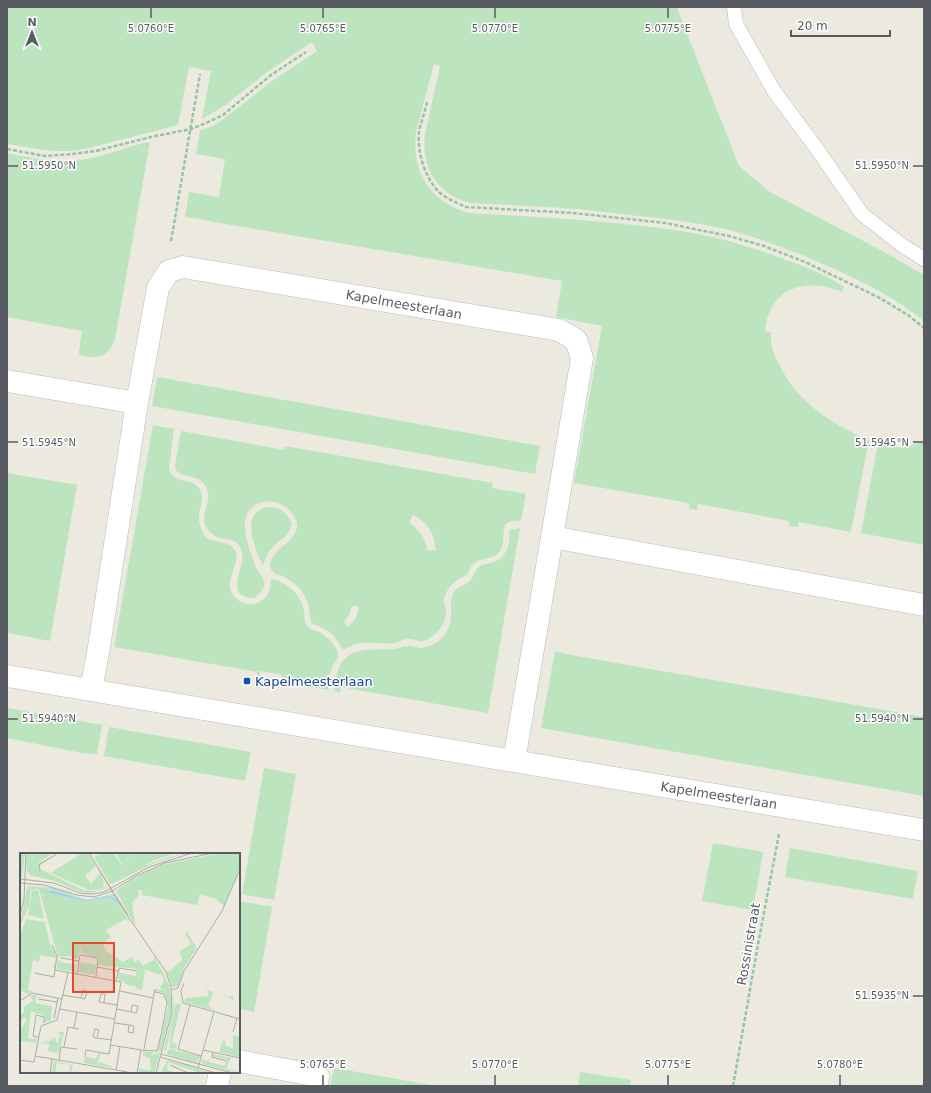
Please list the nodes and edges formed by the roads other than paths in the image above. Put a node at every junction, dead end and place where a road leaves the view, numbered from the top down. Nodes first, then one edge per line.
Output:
1 (734, 7) edge
2 (924, 259) edge
3 (7, 381) edge
4 (137, 404) junction
5 (552, 537) junction
6 (924, 605) edge
7 (7, 676) edge
8 (91, 690) junction
9 (514, 762) junction
10 (924, 830) edge
11 (240, 1061) edge
12 (220, 1073) edge
13 (217, 1086) edge
14 (317, 1086) edge

1 - 2 lane
3 - 4 street
4 - 5 street, Kapelmeesterlaan
4 - 8 street
5 - 6 street
5 - 9 street, Kapelmeesterlaan
7 - 8 street, Kapelmeesterlaan
8 - 9 street, Kapelmeesterlaan
9 - 10 street, Kapelmeesterlaan
11 - 14 street
12 - 13 street

